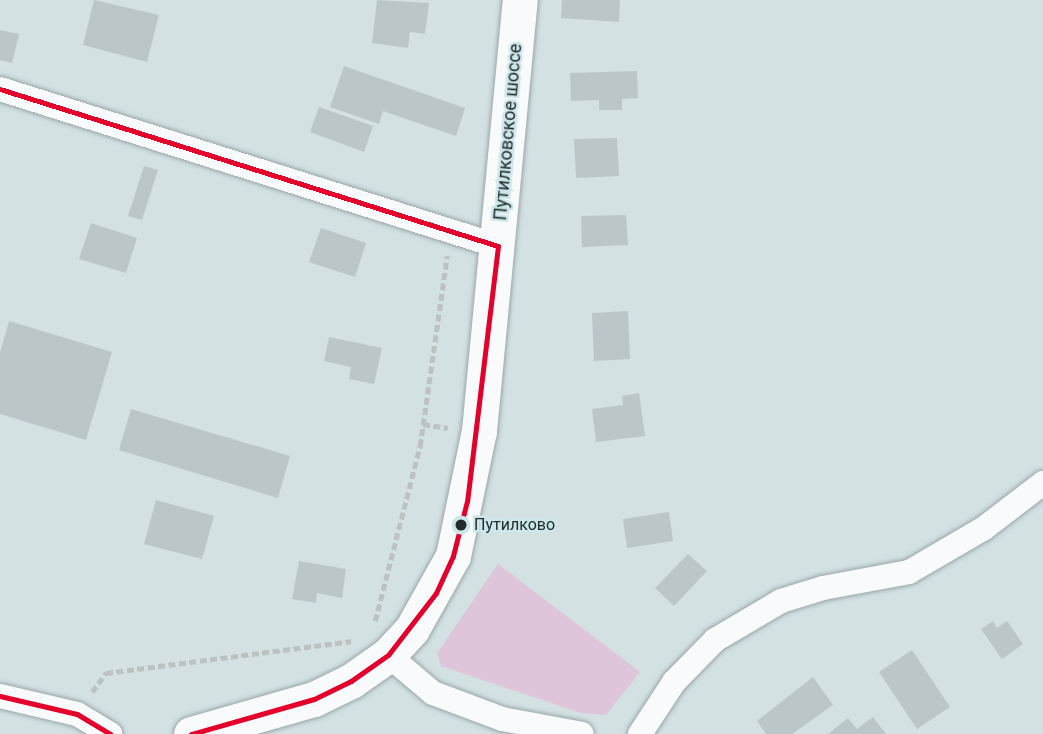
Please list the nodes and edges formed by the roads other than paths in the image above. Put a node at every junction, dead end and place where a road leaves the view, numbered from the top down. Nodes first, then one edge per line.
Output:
1 (520, 0) edge
2 (0, 89) edge
3 (498, 246) junction
4 (1043, 483) edge
5 (380, 642) junction
6 (0, 696) edge
7 (110, 734) edge
8 (191, 734) edge
9 (582, 734) edge
10 (639, 734) edge

1 - 3 main road, Путилковское шоссе
2 - 3 street
3 - 5 main road, Путилковское шоссе
4 - 10 street
5 - 8 main road, Путилковское шоссе
5 - 9 street
6 - 7 street

